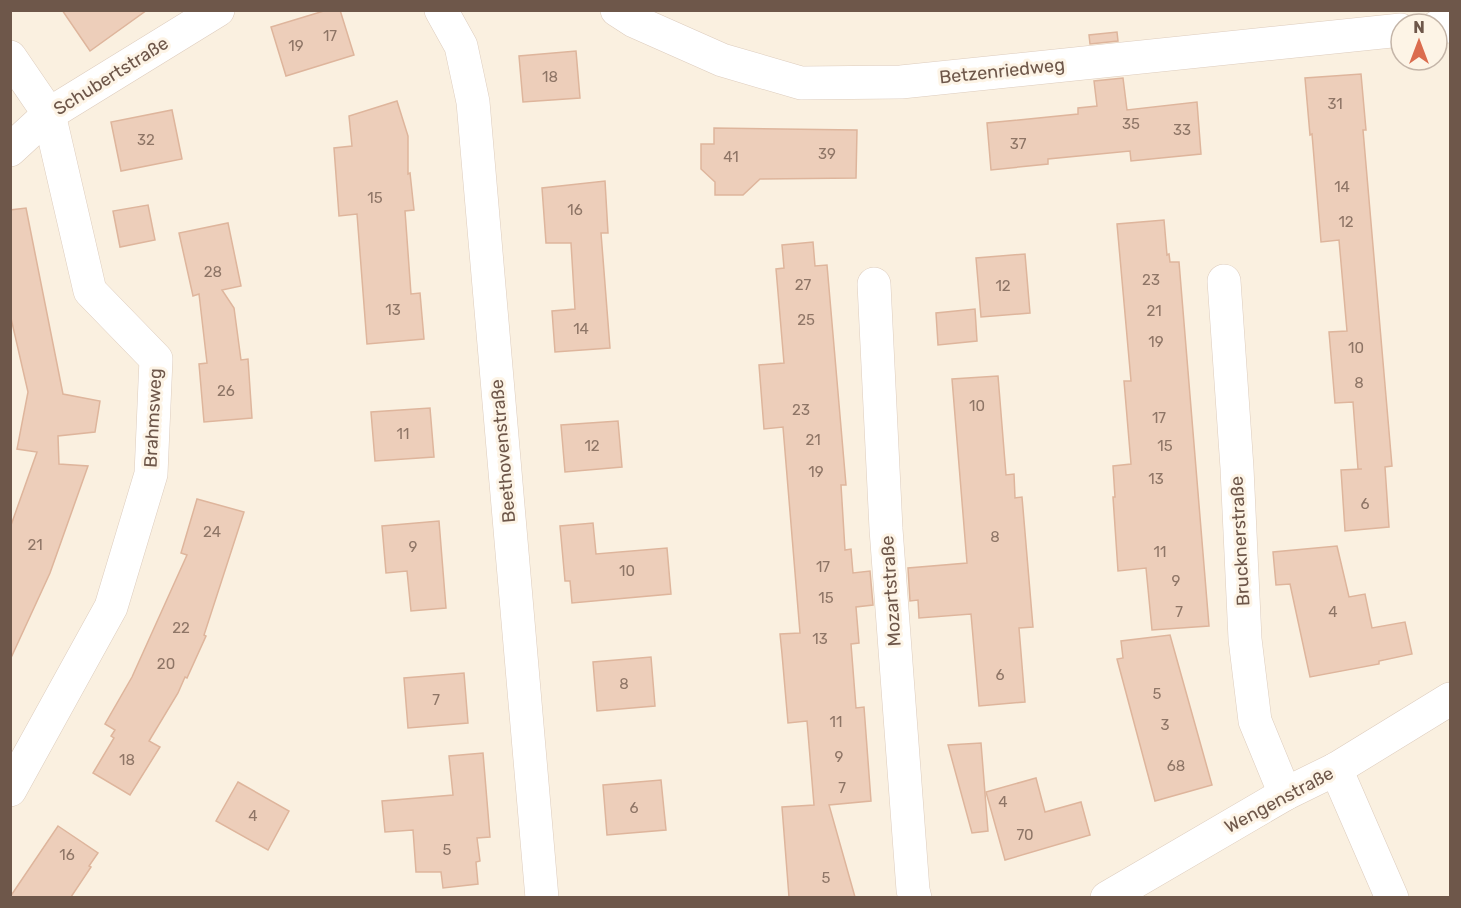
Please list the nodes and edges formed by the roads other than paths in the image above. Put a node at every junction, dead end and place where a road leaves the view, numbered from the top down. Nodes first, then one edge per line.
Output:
1 (218, 10) edge
2 (441, 10) edge
3 (617, 10) edge
4 (1377, 25) edge
5 (10, 57) edge
6 (50, 114) junction
7 (10, 150) edge
8 (1224, 281) dead end
9 (874, 284) dead end
10 (1450, 699) edge
11 (1336, 769) junction
12 (10, 790) edge
13 (1285, 794) junction
14 (542, 897) edge
15 (915, 897) edge
16 (1107, 897) edge
17 (1392, 897) edge

1 - 6 street, Schubertstraße
2 - 14 street, Beethovenstraße
3 - 4 street, Betzenriedweg
5 - 6 street, Brahmsweg
6 - 7 street, Schubertstraße
6 - 12 street, Brahmsweg
8 - 13 street, Brucknerstraße
9 - 15 street, Mozartstraße
10 - 11 street, Wengenstraße
11 - 13 street, Wengenstraße
11 - 17 street
13 - 16 street, Wengenstraße

